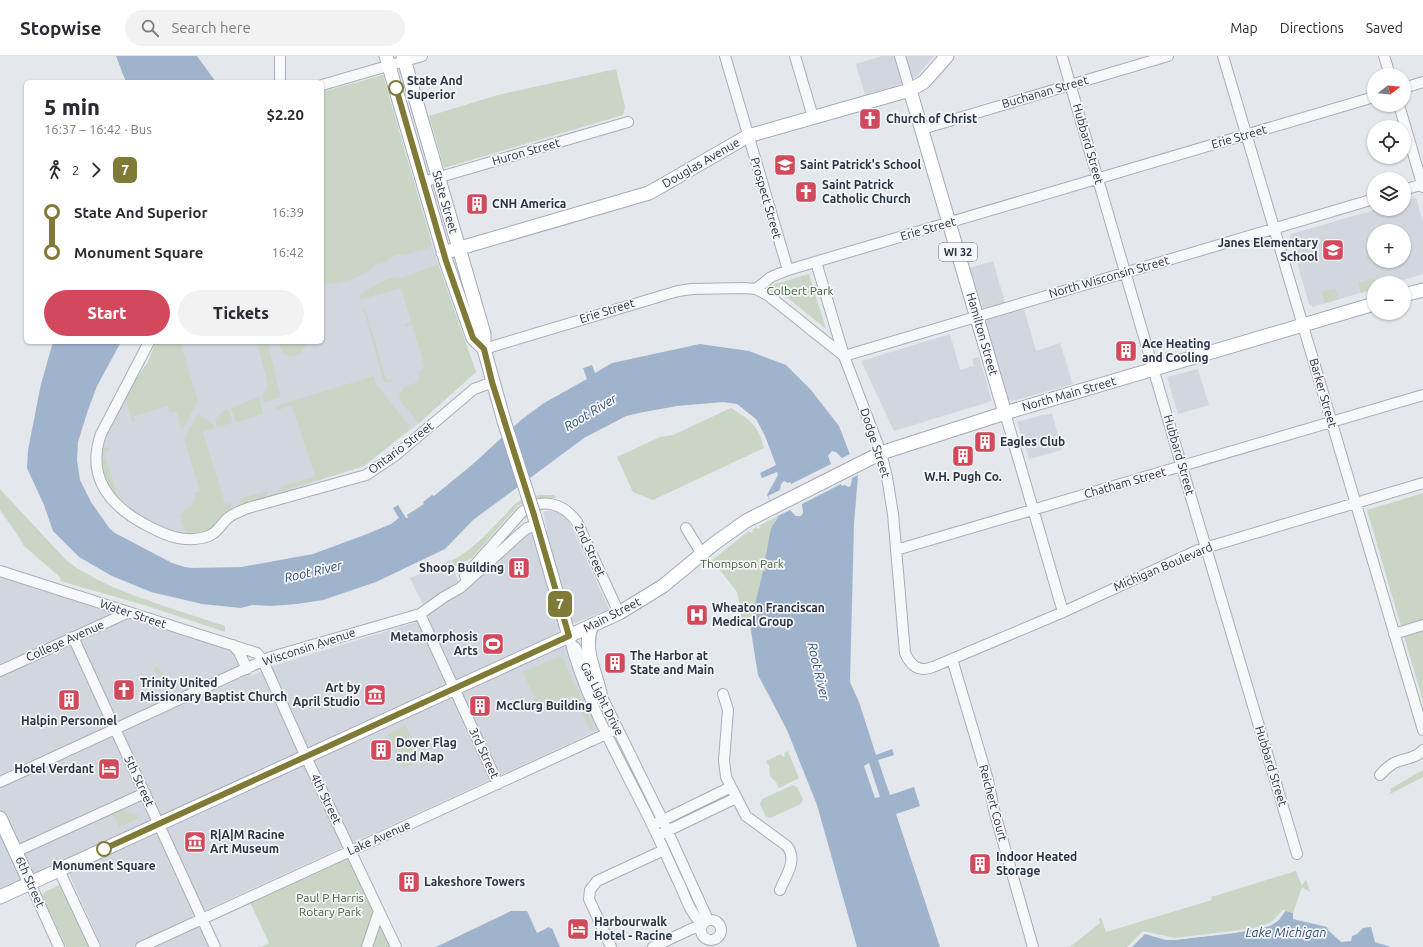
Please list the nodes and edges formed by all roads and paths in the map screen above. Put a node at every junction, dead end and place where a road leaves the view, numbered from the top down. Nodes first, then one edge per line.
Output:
1 (280, 56) edge
2 (422, 56) edge
3 (725, 56) edge
4 (795, 56) edge
5 (900, 56) edge
6 (947, 56) edge
7 (1062, 56) edge
8 (1168, 56) edge
9 (1223, 56) edge
10 (1384, 56) edge
11 (404, 59) edge
12 (388, 61) edge
13 (1388, 68) edge
14 (280, 80) edge
15 (1423, 82) edge
16 (324, 84) edge
17 (1071, 85) junction
18 (1411, 86) edge
19 (910, 90) junction
20 (1367, 99) edge
21 (1401, 112) edge
22 (813, 117) junction
23 (628, 122) dead end
24 (922, 129) junction
25 (1246, 135) junction
26 (748, 136) junction
27 (438, 178) junction
28 (1097, 179) junction
29 (423, 182) junction
30 (1423, 185) edge
31 (1411, 188) edge
32 (1367, 201) edge
33 (949, 222) junction
34 (1274, 228) junction
35 (458, 249) junction
36 (444, 253) junction
37 (816, 262) junction
38 (788, 270) junction
39 (1125, 272) junction
40 (756, 289) junction
41 (1423, 290) edge
42 (1411, 293) edge
43 (1367, 306) edge
44 (976, 316) junction
45 (1303, 325) junction
46 (148, 344) edge
47 (484, 349) junction
48 (844, 356) junction
49 (1154, 369) junction
50 (492, 382) junction
51 (1423, 395) edge
52 (1005, 413) junction
53 (1332, 422) junction
54 (881, 453) junction
55 (1182, 466) junction
56 (1423, 483) edge
57 (1356, 502) junction
58 (546, 503) joint
59 (772, 507) joint
60 (1033, 510) junction
61 (535, 520) junction
62 (686, 528) dead end
63 (1206, 547) junction
64 (896, 550) junction
65 (702, 554) junction
66 (0, 571) edge
67 (444, 597) junction
68 (129, 612) junction
69 (1063, 612) junction
70 (619, 613) junction
71 (420, 614) junction
72 (592, 625) junction
73 (1423, 625) edge
74 (1394, 634) junction
75 (569, 636) junction
76 (73, 637) junction
77 (233, 645) junction
78 (952, 659) junction
79 (263, 661) junction
80 (912, 664) joint
81 (247, 669) junction
82 (0, 671) edge
83 (454, 689) junction
84 (600, 693) junction
85 (723, 694) dead end
86 (115, 729) junction
87 (617, 729) junction
88 (1423, 730) edge
89 (607, 734) junction
90 (1423, 750) edge
91 (306, 757) junction
92 (1380, 775) dead end
93 (0, 782) edge
94 (498, 784) junction
95 (731, 787) junction
96 (144, 793) junction
97 (736, 798) junction
98 (0, 818) edge
99 (663, 821) junction
100 (159, 824) junction
101 (652, 826) junction
102 (667, 830) junction
103 (657, 835) junction
104 (350, 850) junction
105 (664, 850) junction
106 (16, 852) junction
107 (1297, 854) dead end
108 (59, 870) junction
109 (30, 883) junction
110 (780, 890) dead end
111 (0, 897) edge
112 (379, 911) junction
113 (202, 919) junction
114 (705, 922) junction
115 (59, 947) edge
116 (95, 947) edge
117 (141, 947) edge
118 (215, 947) edge
119 (367, 947) edge
120 (396, 947) edge
121 (612, 947) edge
122 (653, 947) edge
123 (1033, 947) edge

1 - 14 street
2 - 11 street
3 - 26 street, Prospect Street
4 - 22 street
5 - 19 street, Hamilton Street
6 - 19 main road, Douglas Avenue
7 - 17 street, Hubbard Street
8 - 17 street, Buchanan Street
9 - 25 street, Barker Street
10 - 13 street
11 - 12 street
11 - 27 main road, State Street
12 - 16 street
12 - 29 main road, State Street
15 - 18 street
17 - 24 street, Buchanan Street
17 - 28 street, Hubbard Street
19 - 22 main road, Douglas Avenue
19 - 24 main road, Hamilton Street / WI 32
20 - 25 street, Erie Street
21 - 30 street
22 - 26 main road, Douglas Avenue
23 - 27 street, Huron Street
24 - 33 main road, Hamilton Street / WI 32
25 - 28 street, Erie Street
25 - 34 street, Barker Street
26 - 35 main road, Douglas Avenue
26 - 38 street, Prospect Street
27 - 29 street, Huron Street
27 - 35 main road, State Street
28 - 33 street, Erie Street
28 - 39 street, Hubbard Street
29 - 36 main road, State Street
30 - 31 street
32 - 34 street, North Wisconsin Street
33 - 37 street, Erie Street
33 - 44 main road, Hamilton Street / WI 32
34 - 39 street, North Wisconsin Street
34 - 45 street, Barker Street
35 - 36 main road, Douglas Avenue
35 - 47 main road, State Street
36 - 47 main road, State Street
37 - 38 street, Erie Street
37 - 48 street, Dodge Street
38 - 40 street, Erie Street
39 - 44 street, North Wisconsin Street
39 - 49 street, Hubbard Street
40 - 47 street, Erie Street
40 - 48 street
41 - 42 main road
43 - 45 main road, North Main Street
44 - 48 street, North Wisconsin Street
44 - 52 main road, Hamilton Street / WI 32
45 - 49 main road, North Main Street
45 - 53 street, Barker Street
46 - 50 street, Ontario Street
47 - 50 main road, State Street
48 - 54 street, Dodge Street
49 - 52 main road, North Main Street
49 - 55 street, Hubbard Street
50 - 61 main road, State Street, bridge
51 - 53 street, Chatham Street
52 - 54 main road, North Main Street
52 - 60 street, Hamilton Street
53 - 55 street, Chatham Street
53 - 57 street, Barker Street
54 - 59 main road, North Main Street
54 - 64 street, Dodge Street
55 - 60 street, Chatham Street
55 - 63 street, Hubbard Street
56 - 57 street, Michigan Boulevard
57 - 63 street, Michigan Boulevard
57 - 74 street, Barker Street
58 - 67 street, Wisconsin Avenue
58 - 70 street, 2nd Street
59 - 65 main road, Main Street
60 - 64 street, Chatham Street
60 - 69 street, Hamilton Street
61 - 67 street, Wisconsin Avenue
61 - 75 main road, State Street
62 - 65 street
63 - 69 street, Michigan Boulevard
63 - 107 street, Hubbard Street
64 - 80 street, Dodge Street
65 - 70 main road, Main Street
66 - 68 street, Water Street
67 - 71 street, Wisconsin Avenue
68 - 76 street, College Avenue
68 - 77 street, Water Street
69 - 78 street, Michigan Boulevard
70 - 72 main road, Main Street
71 - 79 street, Wisconsin Avenue
71 - 83 street, 3rd Street
72 - 75 main road, Main Street
72 - 84 main road
73 - 74 street
74 - 88 street, Barker Street
75 - 83 main road, Main Street
75 - 84 street, Gas Light Drive
75 - 89 street, Gas Light Drive
76 - 82 street, College Avenue
76 - 86 street, 5th Street
77 - 79 street, Water Street
77 - 81 street
78 - 80 street, Michigan Boulevard
78 - 123 street, Reichert Court
79 - 81 street, Wisconsin Avenue
79 - 91 street, 4th Street
81 - 86 street, Wisconsin Avenue
83 - 91 main road, Main Street
83 - 94 street, 3rd Street
84 - 87 street, Gas Light Drive
85 - 95 street
86 - 93 street, Wisconsin Avenue
86 - 96 street, 5th Street
87 - 89 street, Lake Avenue
87 - 99 street, Gas Light Drive
89 - 94 street, Lake Avenue
89 - 101 street, Gas Light Drive
90 - 92 street
91 - 100 main road, Main Street
91 - 104 street, 4th Street
94 - 104 street, Lake Avenue
95 - 97 street
95 - 99 street
96 - 100 street, 5th Street
96 - 106 street
97 - 102 street
97 - 110 street
98 - 106 main road, 6th Street
99 - 101 street
99 - 102 street, Gas Light Drive
100 - 108 main road, Main Street
100 - 113 street, 5th Street
101 - 103 street, Gas Light Drive
102 - 103 street
102 - 114 street, Gas Light Drive
103 - 105 street, Gas Light Drive
104 - 112 street, 4th Street
104 - 113 street, Lake Avenue
105 - 114 street, Gas Light Drive
105 - 121 street
106 - 109 main road, 6th Street
108 - 109 main road, Main Street
108 - 116 street
109 - 111 main road, Main Street
109 - 115 street, 6th Street
112 - 119 street
112 - 120 street, 4th Street
113 - 117 street, Lake Avenue
113 - 118 street, 5th Street
114 - 122 street

